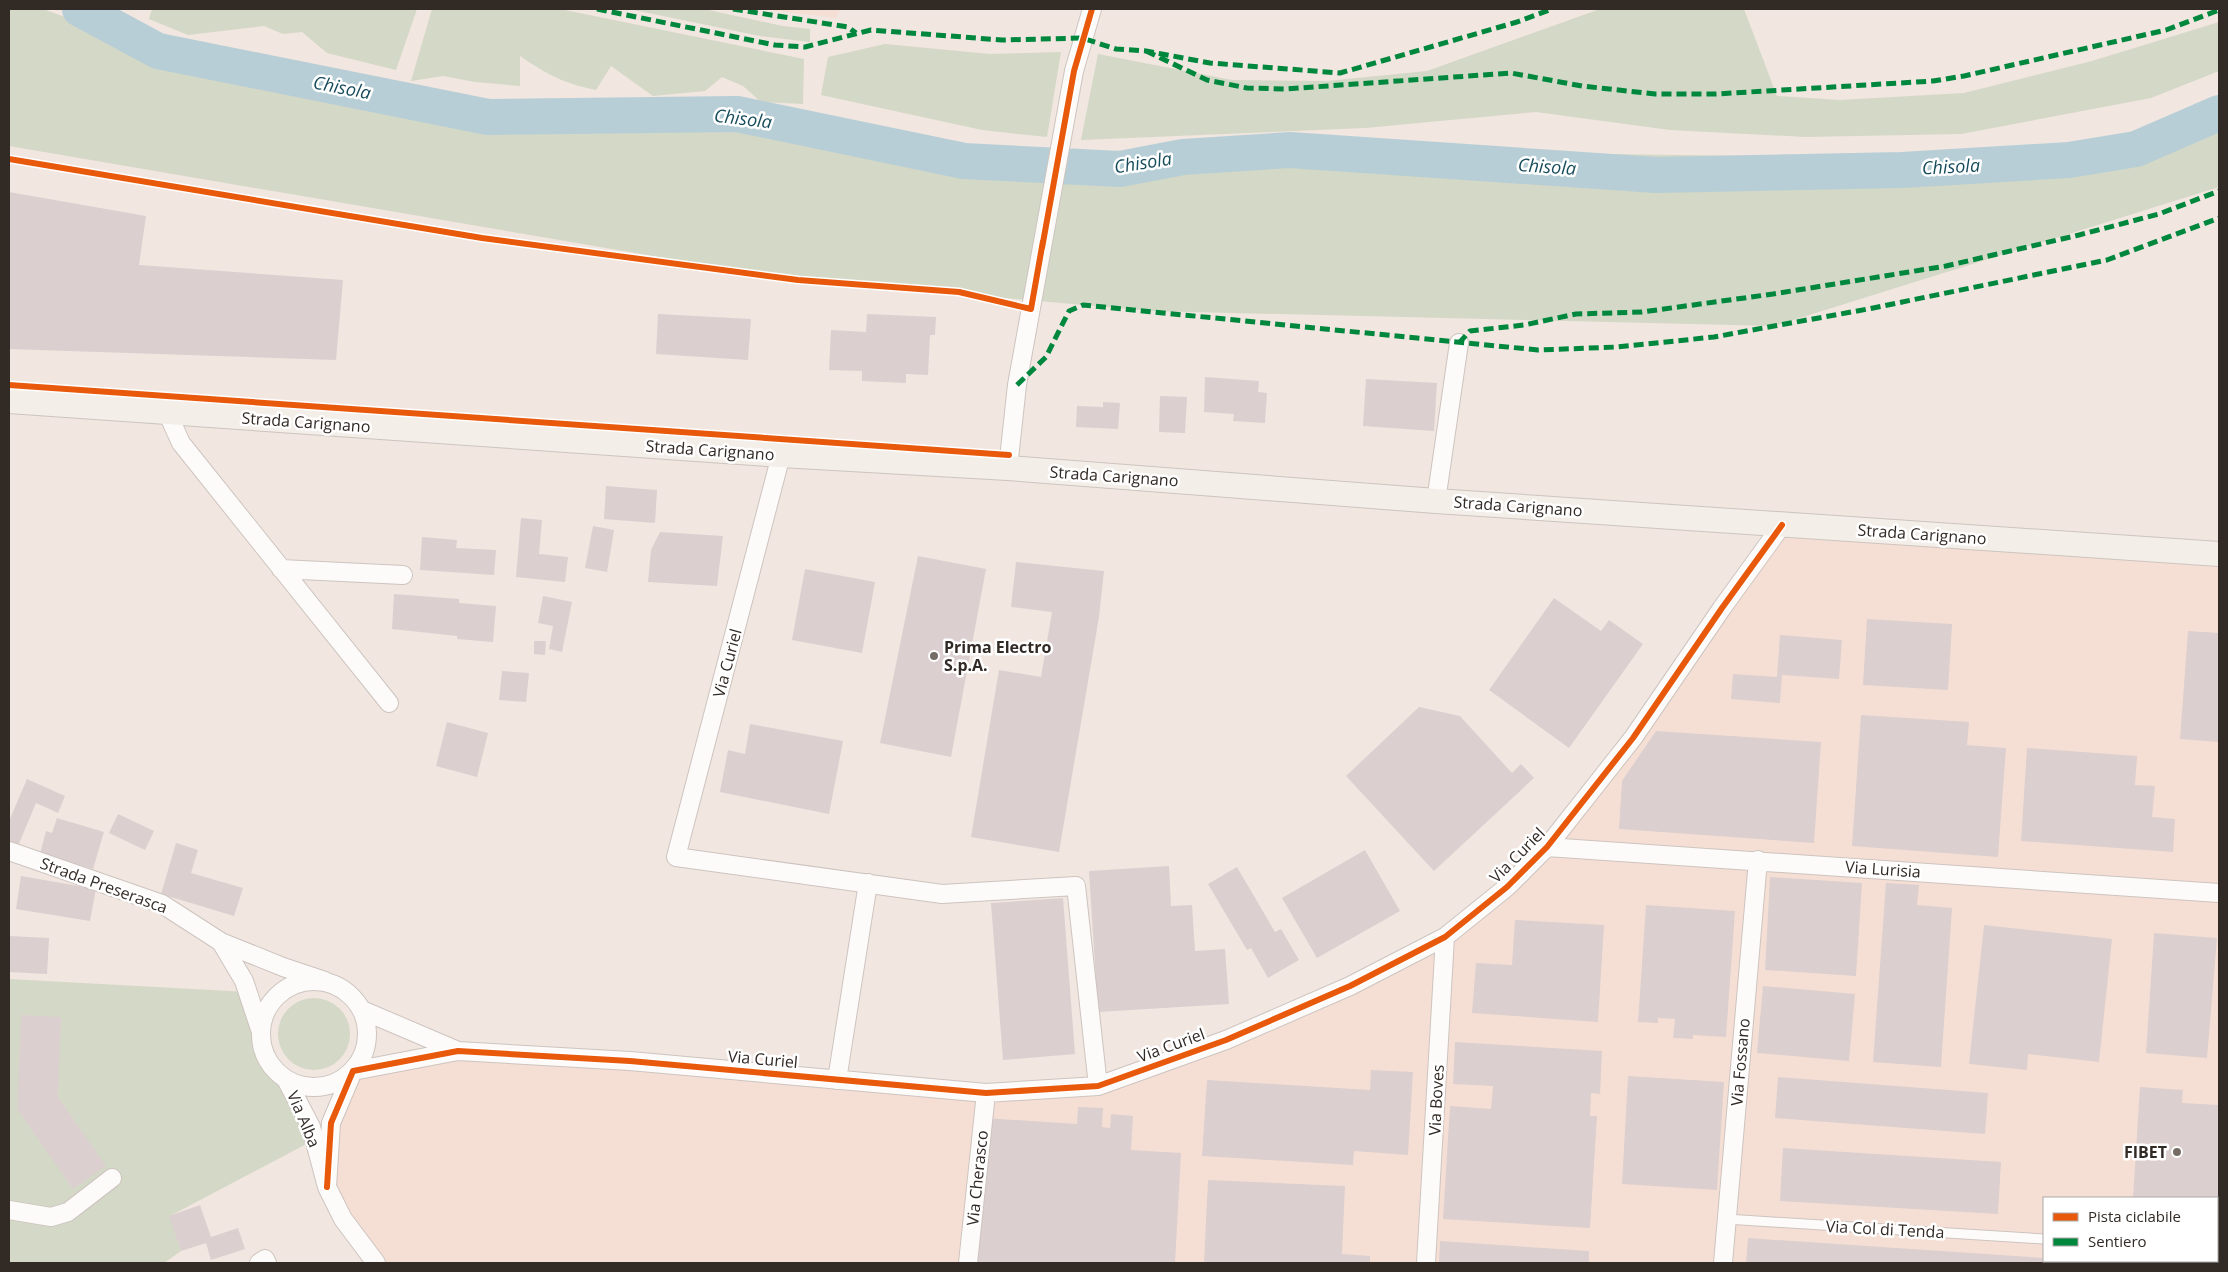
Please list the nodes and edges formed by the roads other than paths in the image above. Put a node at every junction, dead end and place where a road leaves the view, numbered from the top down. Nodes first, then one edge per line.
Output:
1 (1092, 9) edge
2 (1459, 343) dead end
3 (9, 401) edge
4 (167, 412) junction
5 (781, 455) junction
6 (1008, 468) junction
7 (1436, 501) junction
8 (1782, 525) junction
9 (2219, 554) edge
10 (281, 569) junction
11 (403, 575) dead end
12 (389, 703) dead end
13 (1547, 847) junction
14 (9, 850) edge
15 (1758, 860) junction
16 (868, 884) junction
17 (2219, 894) edge
18 (1445, 937) junction
19 (221, 942) junction
20 (324, 981) junction
21 (362, 1010) junction
22 (260, 1030) junction
23 (458, 1051) junction
24 (354, 1071) junction
25 (287, 1080) junction
26 (837, 1080) junction
27 (1098, 1086) junction
28 (986, 1093) junction
29 (112, 1178) dead end
30 (327, 1187) junction
31 (9, 1210) edge
32 (1726, 1219) junction
33 (2043, 1239) edge
34 (259, 1263) edge
35 (267, 1263) edge
36 (376, 1263) edge
37 (968, 1263) edge
38 (1426, 1263) edge
39 (1722, 1263) edge

1 - 6 street
2 - 7 street
3 - 4 main road, Strada Carignano
4 - 5 main road, Strada Carignano
4 - 10 street
5 - 6 main road, Strada Carignano
5 - 16 street, Via Curiel
6 - 7 main road, Strada Carignano
7 - 8 main road, Strada Carignano
8 - 9 main road, Strada Carignano
8 - 13 street, Via Curiel
10 - 11 street
10 - 12 street
13 - 15 street, Via Lurisia
13 - 18 street, Via Curiel
14 - 19 street, Strada Preserasca
15 - 17 street, Via Lurisia
15 - 32 street, Via Fossano
16 - 26 street
16 - 27 street, Via Curiel
18 - 27 street, Via Curiel
18 - 38 street, Via Boves
19 - 20 street, Strada Preserasca
19 - 22 street, Strada Preserasca
20 - 21 street
20 - 22 street
21 - 23 street, Via Curiel
21 - 24 street
22 - 25 street
23 - 24 street, Via Curiel
23 - 26 street, Via Curiel
24 - 25 street
24 - 30 street, Via Alba
25 - 30 street, Via Alba
26 - 28 street, Via Curiel
27 - 28 street, Via Curiel
28 - 37 street, Via Cherasco
29 - 31 street
30 - 36 street, Via Alba
32 - 33 lane, Via Col di Tenda
32 - 39 street, Via Fossano
34 - 35 street

